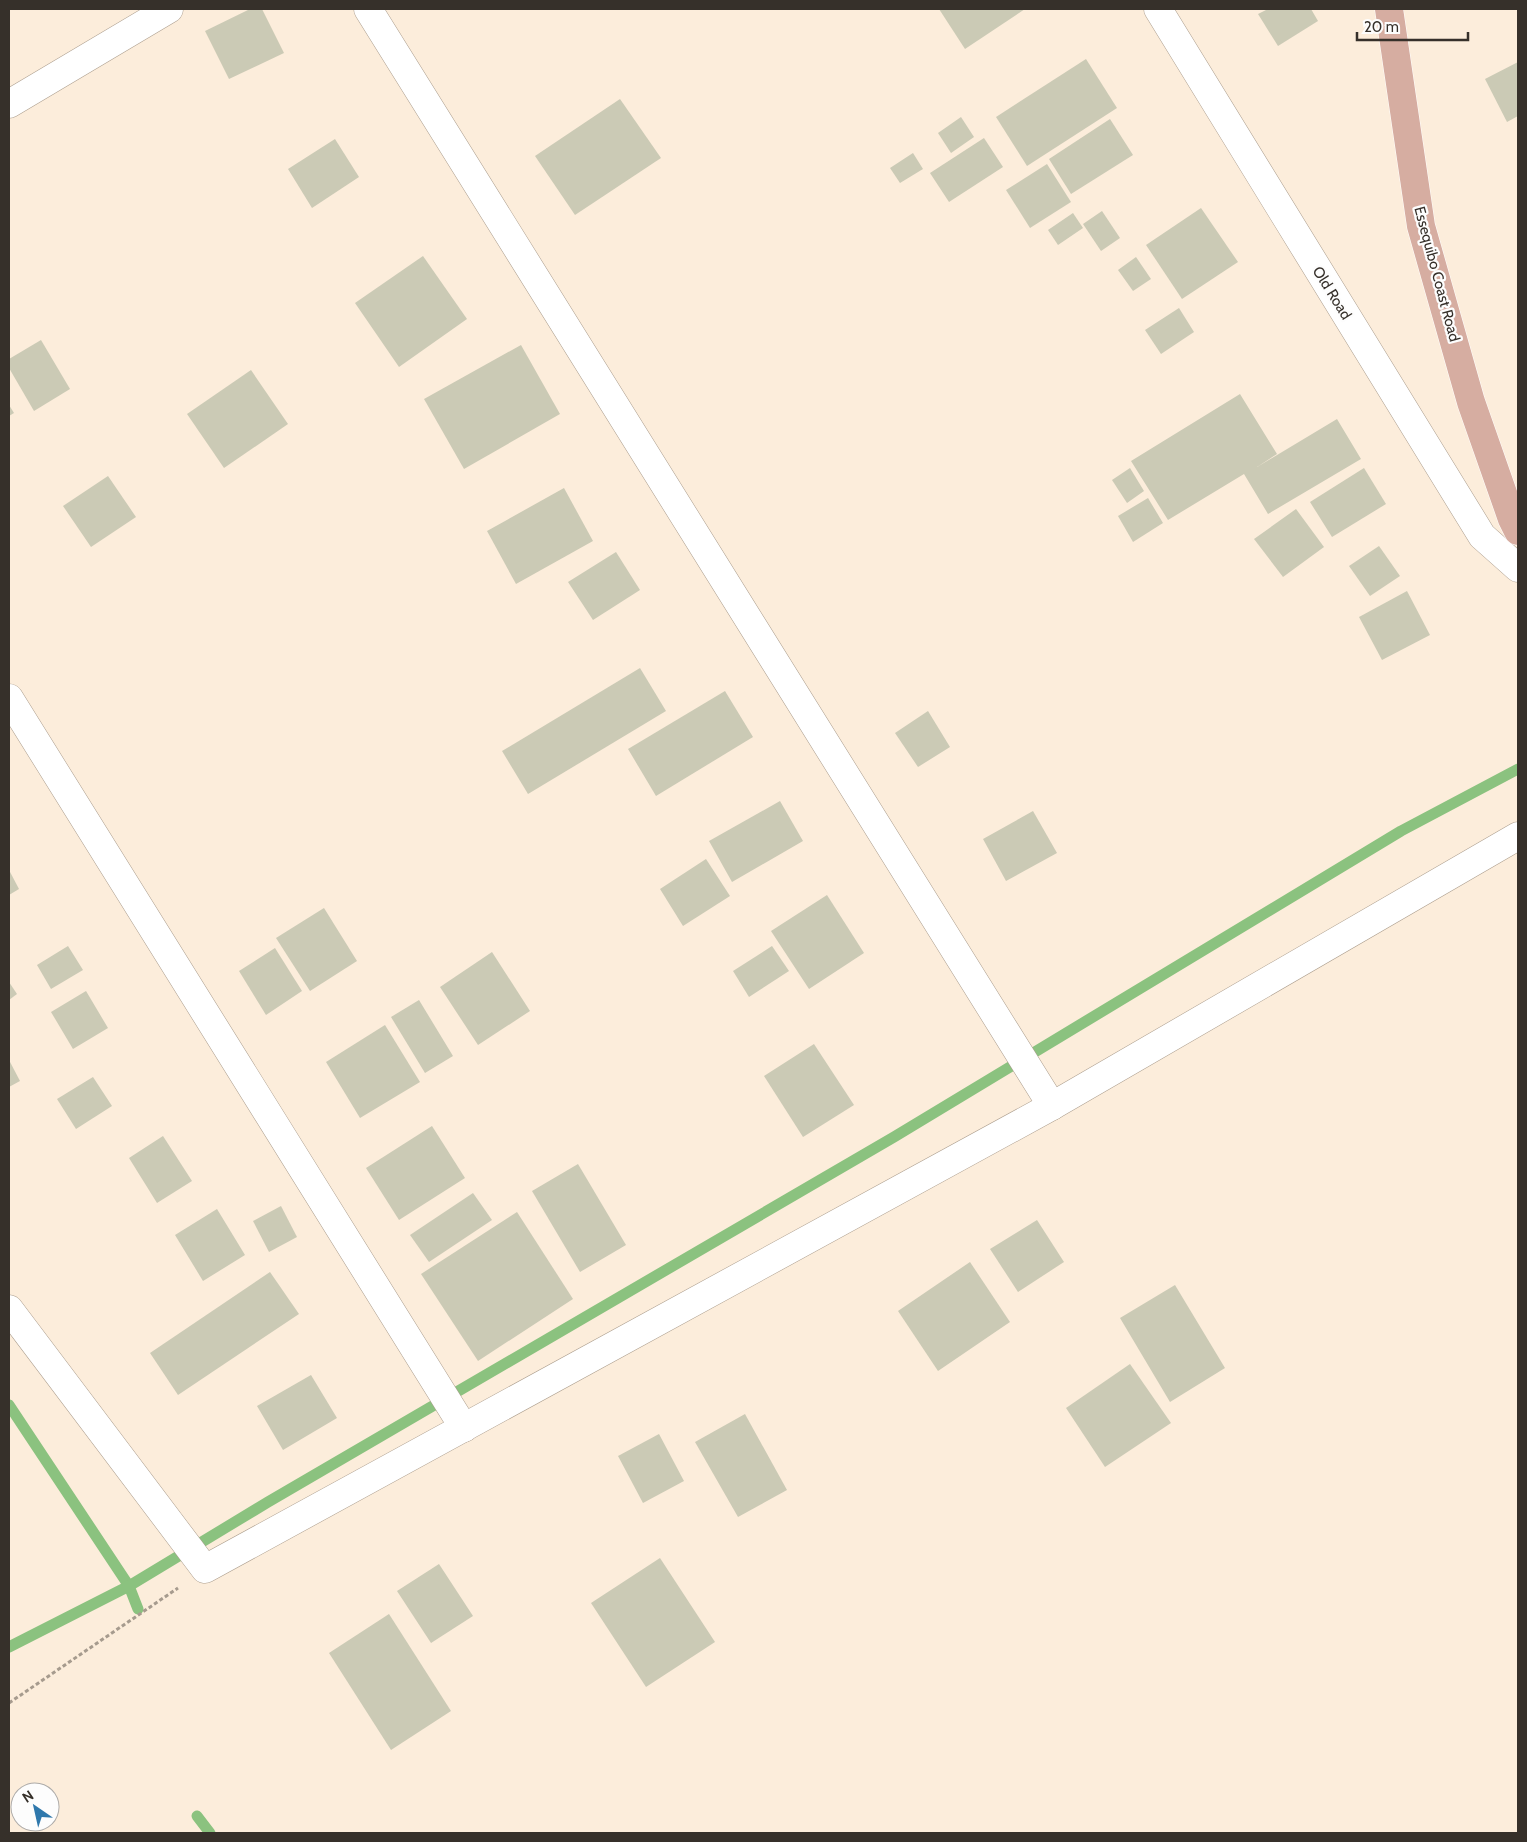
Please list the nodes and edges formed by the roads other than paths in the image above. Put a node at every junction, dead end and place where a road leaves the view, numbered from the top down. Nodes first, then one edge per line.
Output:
1 (169, 9) edge
2 (368, 9) edge
3 (1158, 9) edge
4 (1389, 9) edge
5 (9, 104) edge
6 (1518, 531) edge
7 (1518, 568) edge
8 (9, 698) edge
9 (1518, 836) edge
10 (1052, 1106) junction
11 (9, 1309) edge
12 (464, 1428) junction

1 - 5 street
2 - 10 street
3 - 7 street, Old Road
4 - 6 main road, Essequibo Coast Road
8 - 12 street
9 - 10 street
10 - 12 street
11 - 12 street

